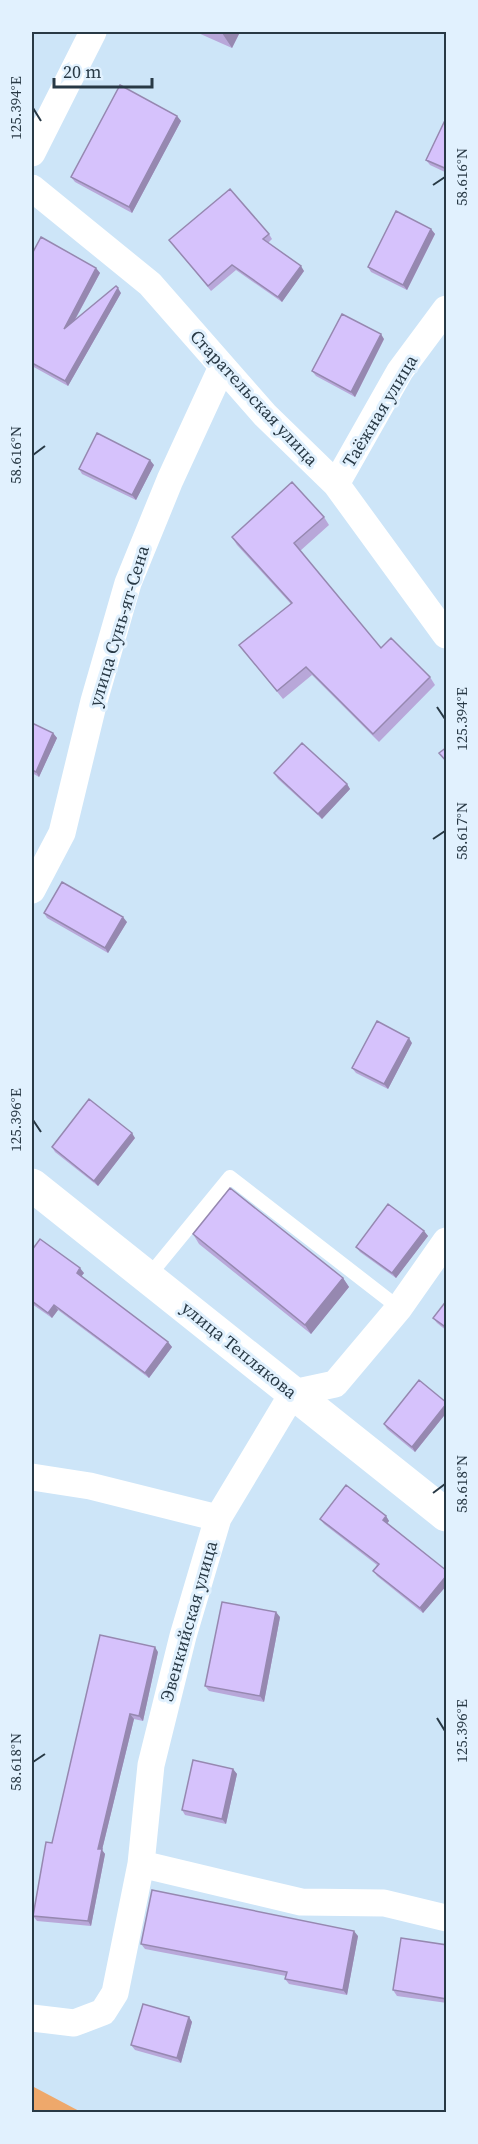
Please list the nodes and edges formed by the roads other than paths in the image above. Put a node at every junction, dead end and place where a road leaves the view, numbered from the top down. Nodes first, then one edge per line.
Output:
1 (93, 32) edge
2 (32, 153) edge
3 (32, 189) edge
4 (447, 309) edge
5 (222, 367) junction
6 (336, 484) junction
7 (447, 635) edge
8 (32, 890) edge
9 (32, 1185) edge
10 (447, 1241) edge
11 (147, 1277) junction
12 (399, 1308) junction
13 (293, 1394) junction
14 (32, 1477) edge
15 (447, 1515) edge
16 (218, 1518) junction
17 (141, 1864) junction
18 (447, 1918) edge
19 (32, 2018) edge

1 - 2 street
3 - 5 street, Старательская улица
4 - 6 street, Таёжная улица
5 - 6 street, Старательская улица
5 - 8 street, улица Сунь-ят-Сена
6 - 7 street, Старательская улица
9 - 11 main road, улица Теплякова
10 - 12 street
11 - 12 lane
11 - 13 main road, улица Теплякова
12 - 13 street
13 - 15 main road, улица Теплякова
13 - 16 street, Эвенкийская улица
14 - 16 street
16 - 17 street, Эвенкийская улица
17 - 18 street
17 - 19 street, Эвенкийская улица

